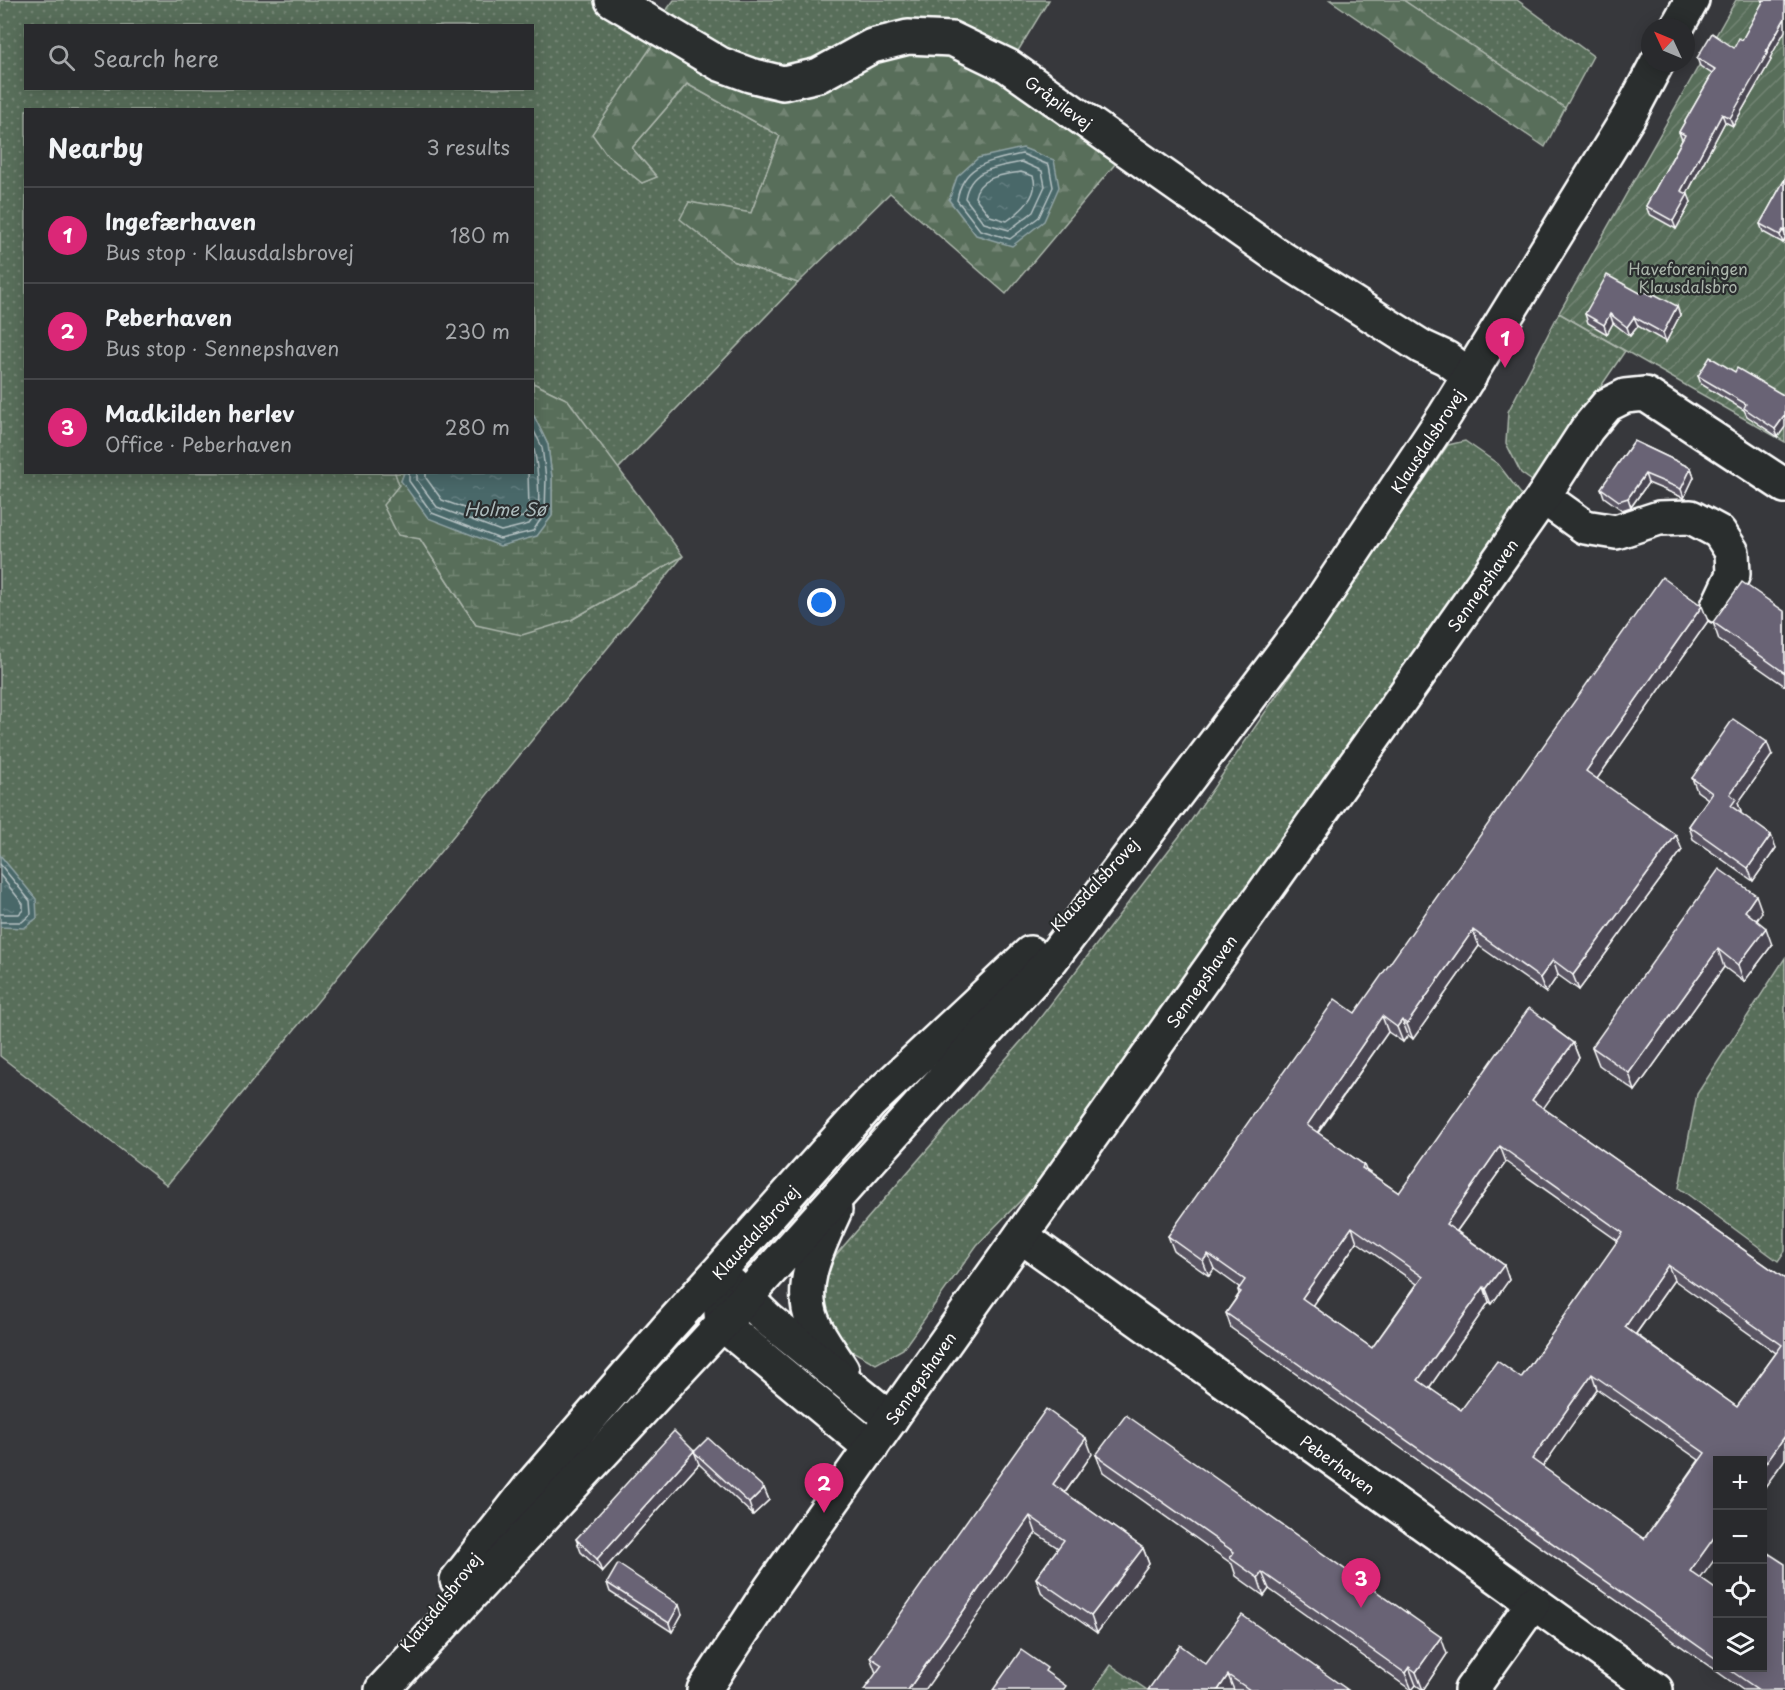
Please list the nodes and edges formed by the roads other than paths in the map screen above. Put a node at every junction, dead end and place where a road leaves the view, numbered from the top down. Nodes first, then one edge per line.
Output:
1 (612, 0) edge
2 (1692, 0) edge
3 (1682, 18) edge
4 (1652, 72) edge
5 (1470, 376) junction
6 (1785, 486) edge
7 (1543, 497) junction
8 (1718, 606) dead end
9 (1170, 802) junction
10 (843, 1190) junction
11 (1021, 1236) junction
12 (718, 1272) junction
13 (746, 1297) junction
14 (722, 1324) junction
15 (854, 1390) junction
16 (891, 1419) junction
17 (870, 1448) junction
18 (1533, 1604) junction
19 (370, 1690) edge
20 (382, 1690) edge
21 (704, 1690) edge
22 (1471, 1690) edge
23 (1656, 1690) edge

1 - 5 street, Gråpilevej
2 - 3 street
4 - 5 street, Klausdalsbrovej
5 - 9 street, Klausdalsbrovej
6 - 7 street, Sennepshaven
7 - 8 street
7 - 11 street, Sennepshaven
9 - 10 street, Klausdalsbrovej
9 - 12 street, Klausdalsbrovej
10 - 13 street, Klausdalsbrovej
10 - 15 street
11 - 16 street, Sennepshaven
11 - 18 street, Peberhaven
12 - 13 street
12 - 14 street
12 - 19 street, Klausdalsbrovej
13 - 14 street, Klausdalsbrovej
13 - 15 street
14 - 17 street
14 - 20 street, Klausdalsbrovej
15 - 16 street
16 - 17 street, Sennepshaven
17 - 21 street, Sennepshaven
18 - 22 street
18 - 23 street, Peberhaven

